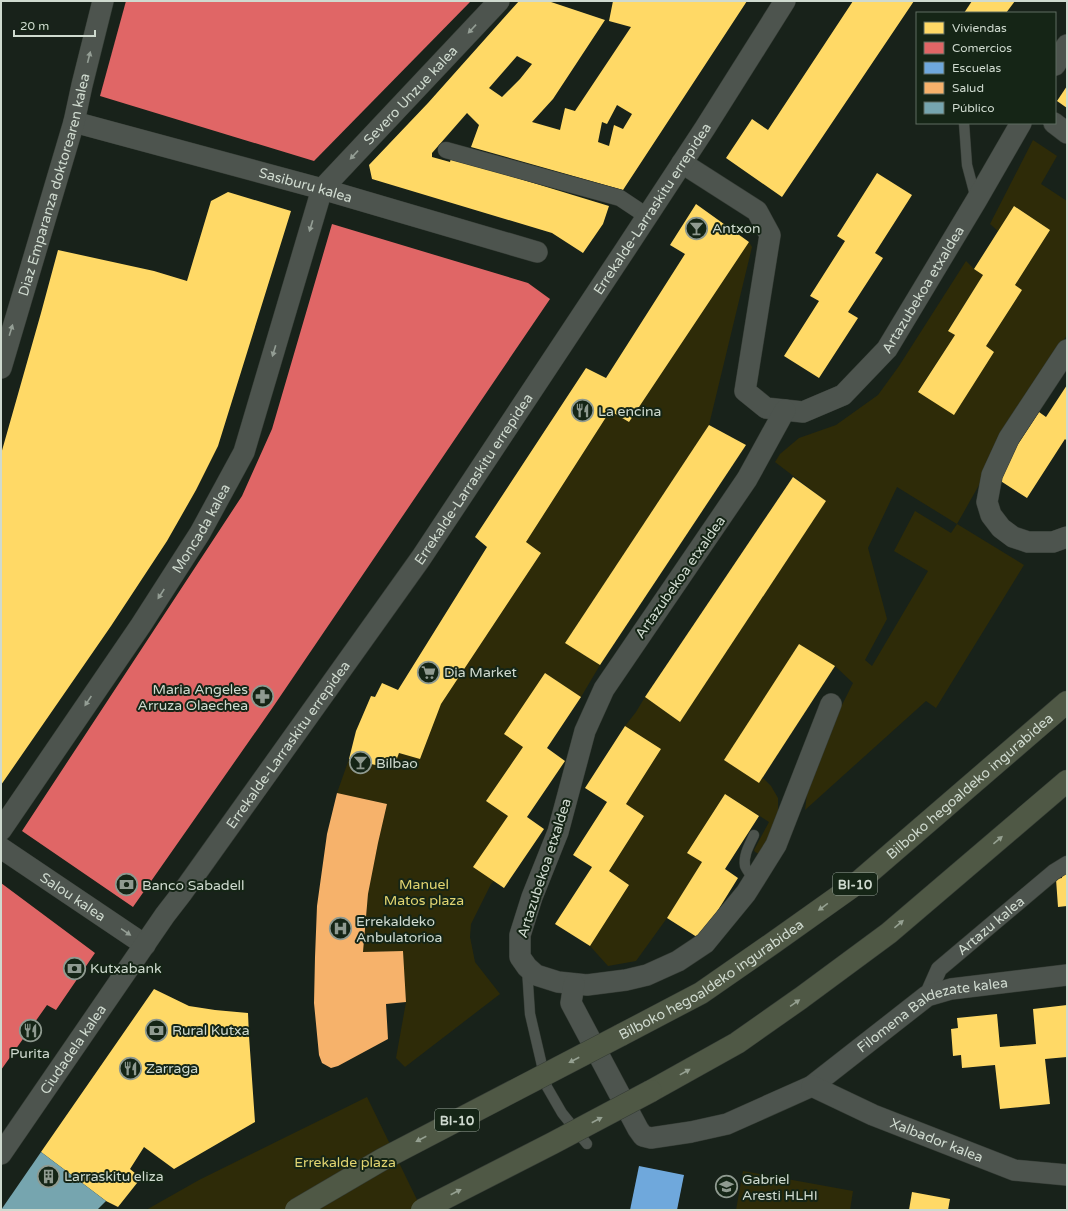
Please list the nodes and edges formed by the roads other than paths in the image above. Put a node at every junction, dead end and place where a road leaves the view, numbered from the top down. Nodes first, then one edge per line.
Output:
1 (104, 1) edge
2 (499, 1) edge
3 (785, 1) edge
4 (1067, 45) edge
5 (1056, 63) edge
6 (74, 122) junction
7 (964, 124) edge
8 (1020, 124) edge
9 (1055, 124) edge
10 (1067, 133) edge
11 (446, 150) dead end
12 (682, 163) junction
13 (322, 189) junction
14 (976, 201) junction
15 (647, 216) junction
16 (537, 252) dead end
17 (1067, 350) edge
18 (1, 368) edge
19 (785, 410) junction
20 (1067, 537) edge
21 (1067, 702) edge
22 (831, 704) dead end
23 (1067, 781) edge
24 (1, 830) edge
25 (754, 835) dead end
26 (1, 848) edge
27 (1067, 864) edge
28 (754, 880) junction
29 (145, 944) junction
30 (527, 968) junction
31 (1067, 975) edge
32 (574, 984) junction
33 (927, 996) junction
34 (812, 1086) junction
35 (587, 1144) dead end
36 (1, 1154) edge
37 (1067, 1176) edge
38 (296, 1210) edge
39 (422, 1210) edge

6 -> 1 street, Diaz Emparanza doktorearen kalea
2 -> 13 street, Severo Unzue kalea
3 - 12 street, Errekalde-Larraskitu errepidea
4 - 5 street
6 - 13 street, Sasiburu kalea
18 -> 6 street, Diaz Emparanza doktorearen kalea
7 - 14 lane
8 - 14 street, Artazubekoa etxaldea
9 - 10 street
11 - 15 street
12 - 15 street, Errekalde-Larraskitu errepidea
12 - 19 street, Artazubekoa etxaldea
13 - 16 street, Sasiburu kalea
13 -> 24 street, Moncada kalea
14 - 19 street, Artazubekoa etxaldea
15 - 29 street, Errekalde-Larraskitu errepidea
17 - 20 street
19 - 30 street, Artazubekoa etxaldea
21 -> 38 highway, Bilboko hegoaldeko ingurabidea / BI-10, bridge
22 - 28 street
39 -> 23 highway, bridge
25 - 28 lane
26 -> 29 street, Salou kalea
27 - 33 street, Artazu kalea
28 - 32 street
29 - 36 street, Ciudadela kalea
30 - 32 street
30 - 35 lane
31 - 33 street, Filomena Baldezate kalea
32 - 34 street, Filomena Baldezate kalea
33 - 34 street, Filomena Baldezate kalea
34 - 37 street, Xalbador kalea

